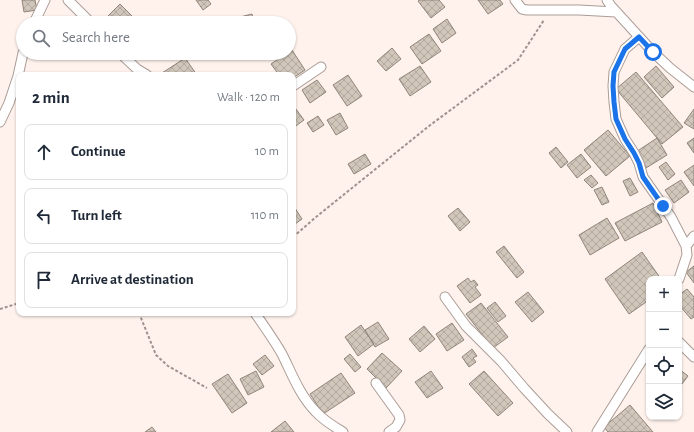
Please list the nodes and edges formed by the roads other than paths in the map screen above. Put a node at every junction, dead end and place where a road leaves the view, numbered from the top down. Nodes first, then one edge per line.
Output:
1 (45, 0) edge
2 (68, 0) edge
3 (515, 0) edge
4 (607, 0) edge
5 (616, 12) junction
6 (37, 16) edge
7 (84, 16) edge
8 (639, 37) junction
9 (21, 60) edge
10 (127, 60) edge
11 (321, 67) dead end
12 (19, 72) edge
13 (142, 72) edge
14 (16, 82) edge
15 (296, 84) edge
16 (694, 87) edge
17 (0, 122) edge
18 (694, 236) edge
19 (686, 246) junction
20 (680, 276) edge
21 (445, 297) dead end
22 (257, 316) edge
23 (682, 345) edge
24 (646, 354) edge
25 (694, 357) edge
26 (376, 383) dead end
27 (343, 432) edge
28 (389, 432) edge
29 (567, 432) edge
30 (597, 432) edge

1 - 6 street
2 - 7 street
3 - 5 street
4 - 5 street
5 - 8 street
8 - 16 street
8 - 19 street
9 - 12 street
10 - 13 street
11 - 15 street
14 - 17 street
18 - 19 street
19 - 20 street
21 - 29 street
22 - 27 street
23 - 25 street
24 - 30 street
26 - 28 street

